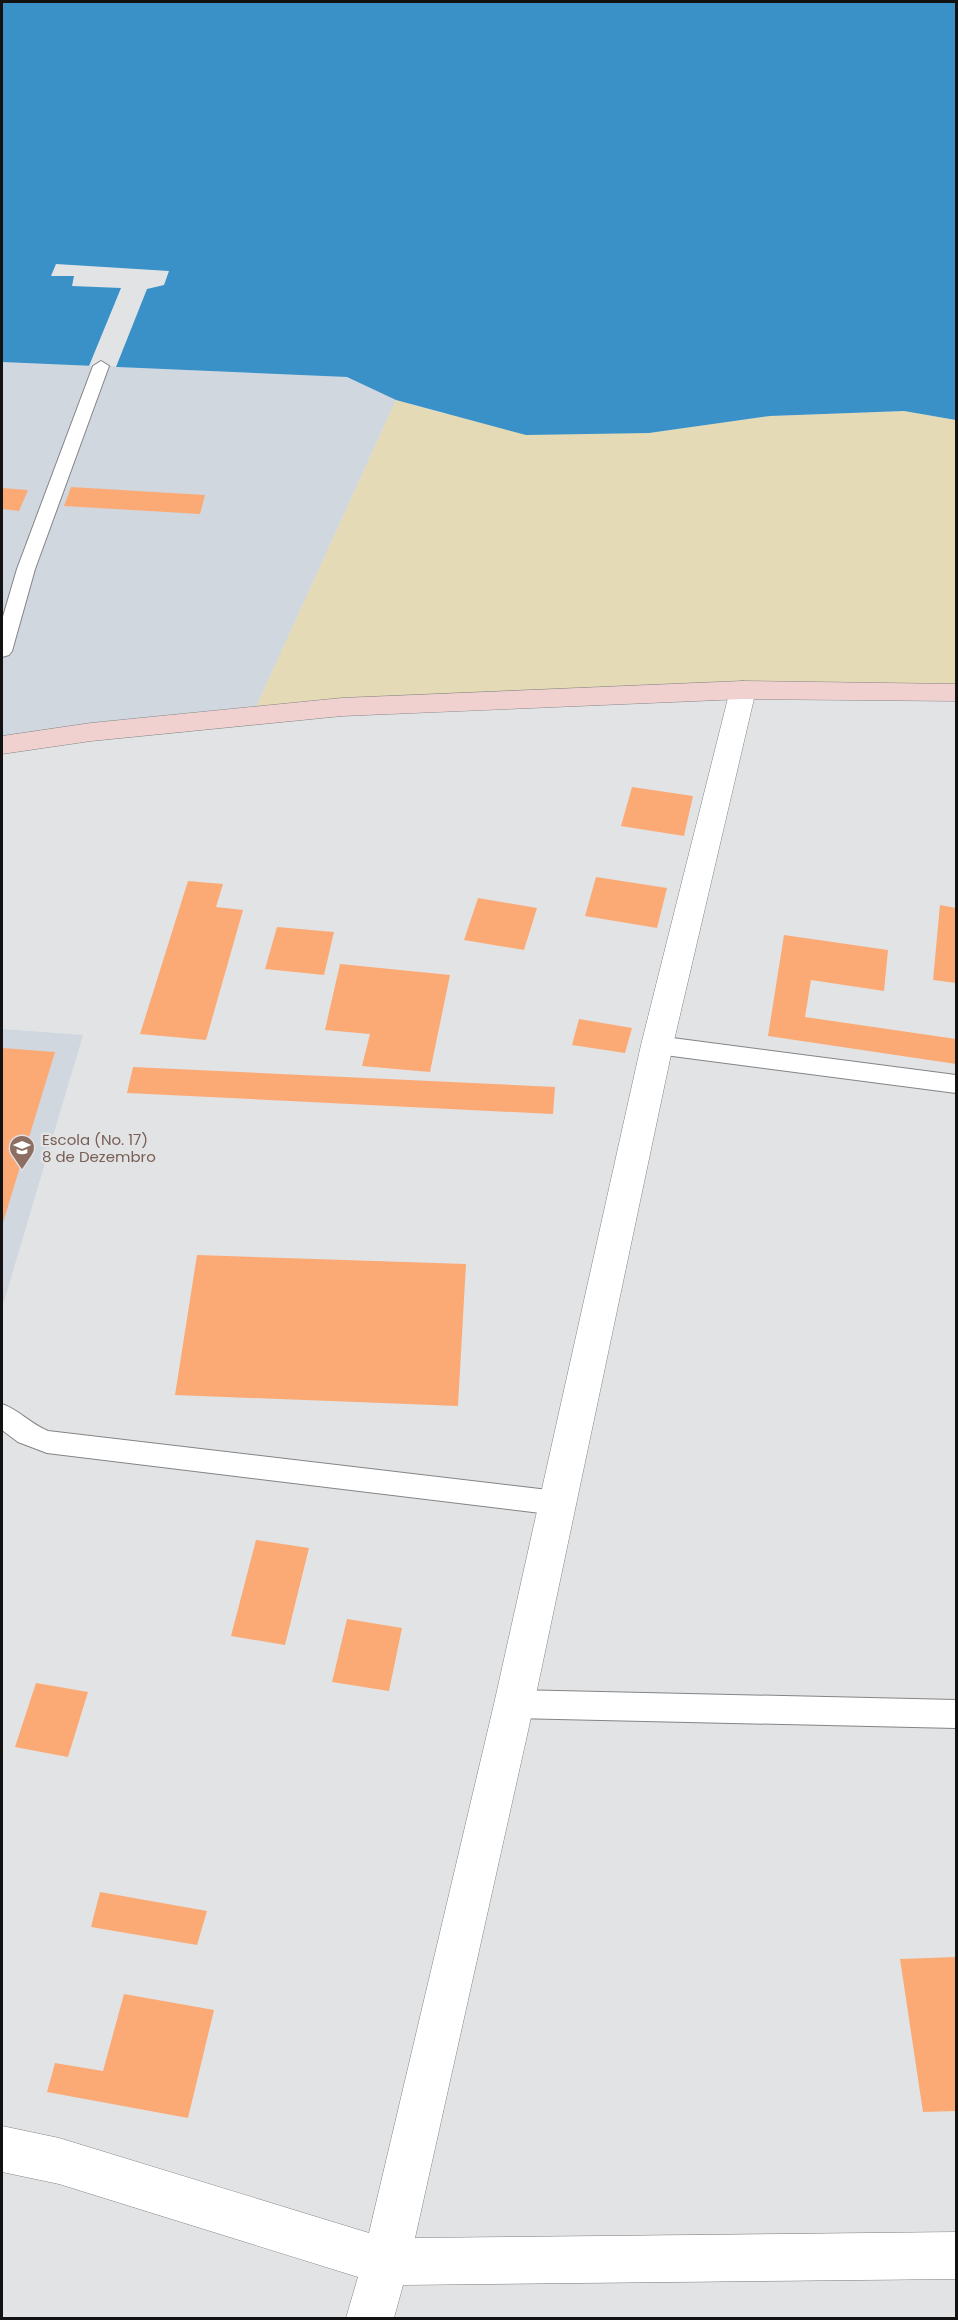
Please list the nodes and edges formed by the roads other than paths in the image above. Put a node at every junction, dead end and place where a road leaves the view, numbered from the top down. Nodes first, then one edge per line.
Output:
1 (101, 366) dead end
2 (2, 651) edge
3 (744, 690) junction
4 (957, 693) edge
5 (2, 745) edge
6 (657, 1045) junction
7 (957, 1084) edge
8 (2, 1415) edge
9 (557, 1503) junction
10 (514, 1704) junction
11 (957, 1714) edge
12 (2, 2149) edge
13 (957, 2256) edge
14 (386, 2262) junction
15 (370, 2319) edge

1 - 2 lane
3 - 4 street
3 - 5 street
3 - 6 street
6 - 7 lane
6 - 9 street
8 - 9 lane
9 - 10 street
10 - 11 lane
10 - 14 street
12 - 14 street
13 - 14 street
14 - 15 street

